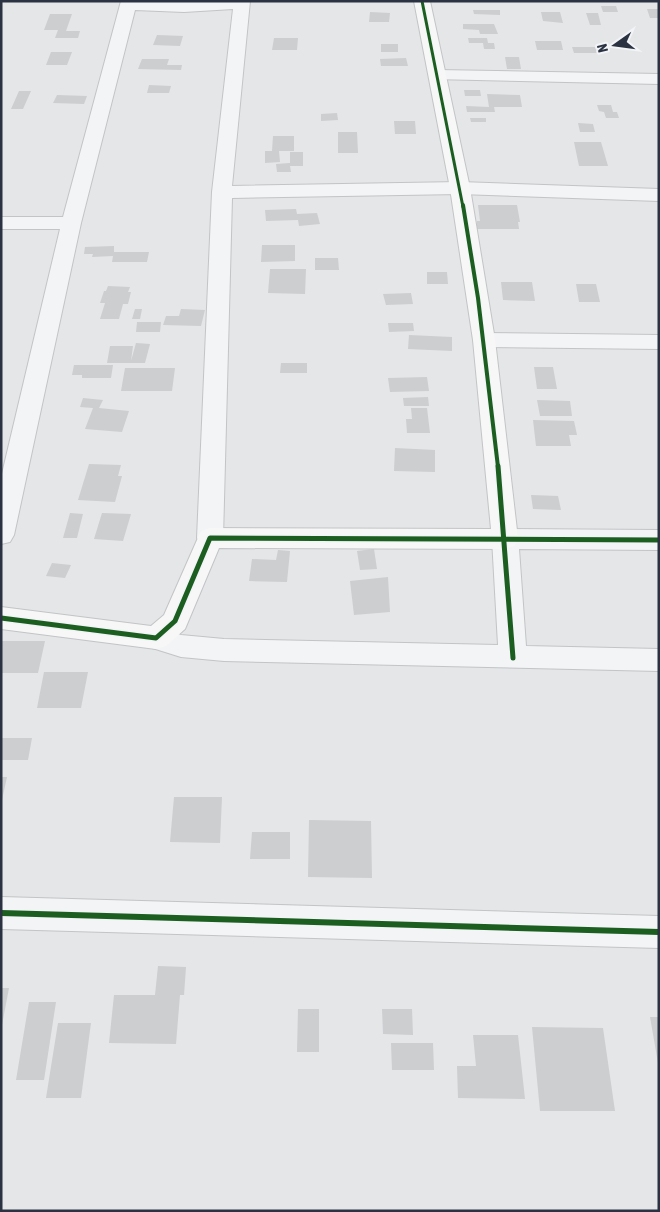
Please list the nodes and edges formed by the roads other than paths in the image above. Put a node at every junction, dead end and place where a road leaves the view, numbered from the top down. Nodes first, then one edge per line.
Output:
1 (422, 1) edge
2 (129, 3) edge
3 (242, 3) edge
4 (438, 75) junction
5 (659, 79) edge
6 (460, 188) junction
7 (222, 192) junction
8 (659, 195) edge
9 (1, 223) edge
10 (71, 223) junction
11 (484, 340) junction
12 (659, 342) edge
13 (1, 535) edge
14 (210, 538) junction
15 (505, 539) junction
16 (659, 540) edge
17 (1, 618) edge
18 (156, 638) junction
19 (513, 658) junction
20 (659, 660) edge
21 (1, 913) edge
22 (659, 932) edge

1 - 4 street
2 - 3 street
2 - 10 street
3 - 7 street
4 - 5 street
4 - 6 street
6 - 7 street
6 - 8 street
6 - 11 street
7 - 14 street
9 - 10 street
10 - 13 street
11 - 12 street
11 - 15 street
14 - 15 street
14 - 18 street
15 - 16 street
15 - 19 street
17 - 18 street
18 - 19 street
19 - 20 street
21 - 22 street

